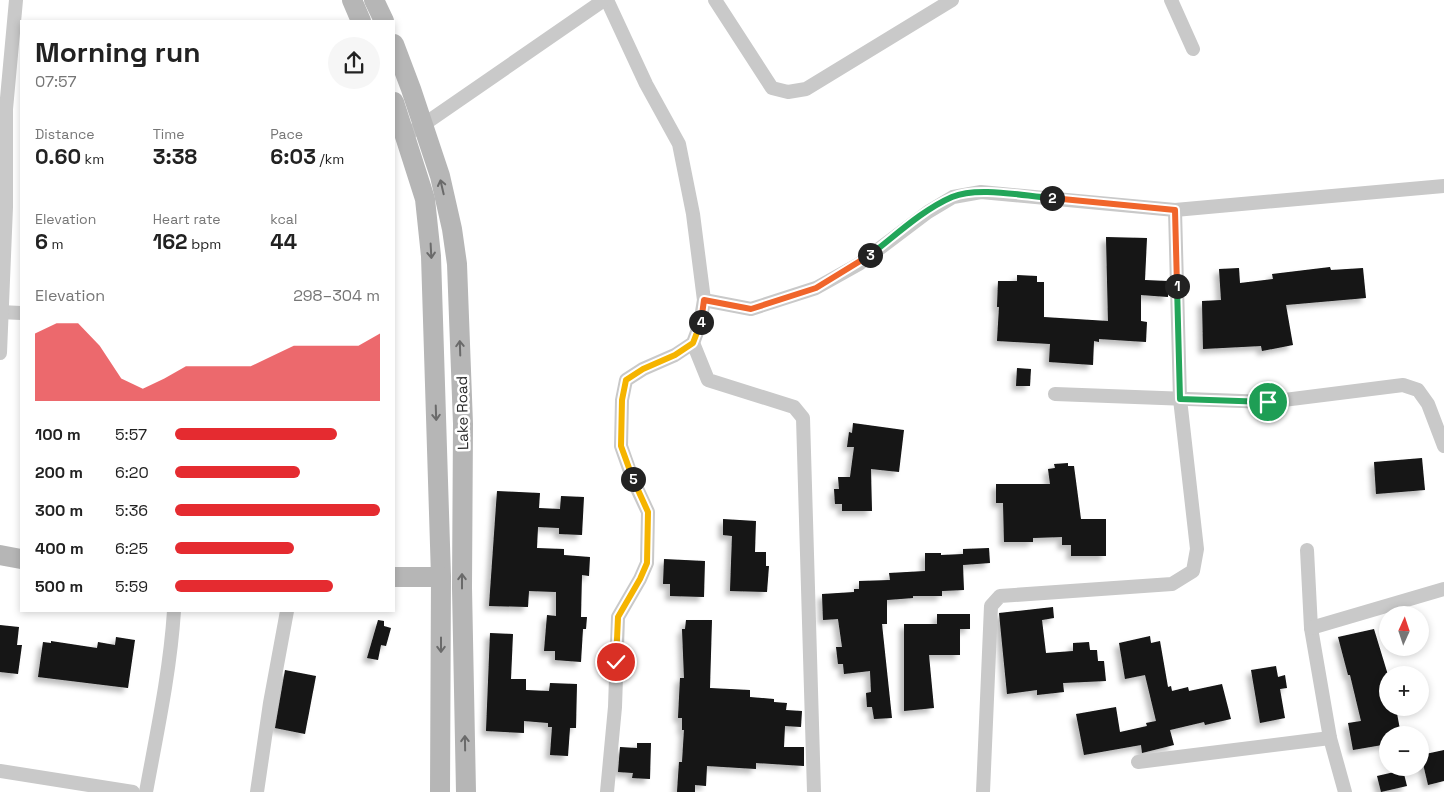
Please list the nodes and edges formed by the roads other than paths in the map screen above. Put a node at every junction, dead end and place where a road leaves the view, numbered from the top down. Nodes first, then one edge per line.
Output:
1 (16, 0) edge
2 (352, 0) edge
3 (374, 0) edge
4 (606, 0) edge
5 (715, 0) edge
6 (952, 0) edge
7 (1171, 0) edge
8 (361, 20) edge
9 (384, 20) edge
10 (395, 47) edge
11 (1193, 49) dead end
12 (395, 105) edge
13 (3, 109) edge
14 (423, 125) junction
15 (405, 135) junction
16 (1444, 186) edge
17 (1175, 210) junction
18 (704, 300) junction
19 (1, 313) edge
20 (20, 313) edge
21 (693, 343) junction
22 (0, 353) edge
23 (1055, 394) dead end
24 (1180, 399) junction
25 (1444, 446) edge
26 (1307, 550) dead end
27 (0, 555) edge
28 (20, 559) edge
29 (395, 577) edge
30 (441, 577) junction
31 (1444, 589) edge
32 (174, 612) edge
33 (287, 612) edge
34 (1311, 628) junction
35 (1330, 738) junction
36 (1138, 762) dead end
37 (0, 771) edge
38 (134, 792) edge
39 (146, 792) edge
40 (256, 792) edge
41 (440, 792) edge
42 (466, 792) edge
43 (607, 792) edge
44 (814, 792) edge
45 (983, 792) edge
46 (1345, 792) edge

1 - 13 street
2 - 8 main road
3 - 9 main road
4 - 14 street
4 - 18 street
5 - 6 street
7 - 11 street
10 - 14 main road, Lake Road
12 - 15 main road, Lake Road
13 - 19 street
14 - 15 street
42 -> 14 main road, Lake Road
15 -> 30 main road, Lake Road
16 - 17 street
17 - 18 street
17 - 24 street
18 - 21 street
19 - 20 street
19 - 22 street
21 - 43 street
21 - 44 street
23 - 24 street
24 - 25 street
24 - 45 street
26 - 34 street
27 - 28 main road
29 - 30 main road
30 -> 41 main road, Lake Road
31 - 34 street
32 - 39 street
33 - 40 street
34 - 35 street
35 - 36 street
35 - 46 street
37 - 38 street

